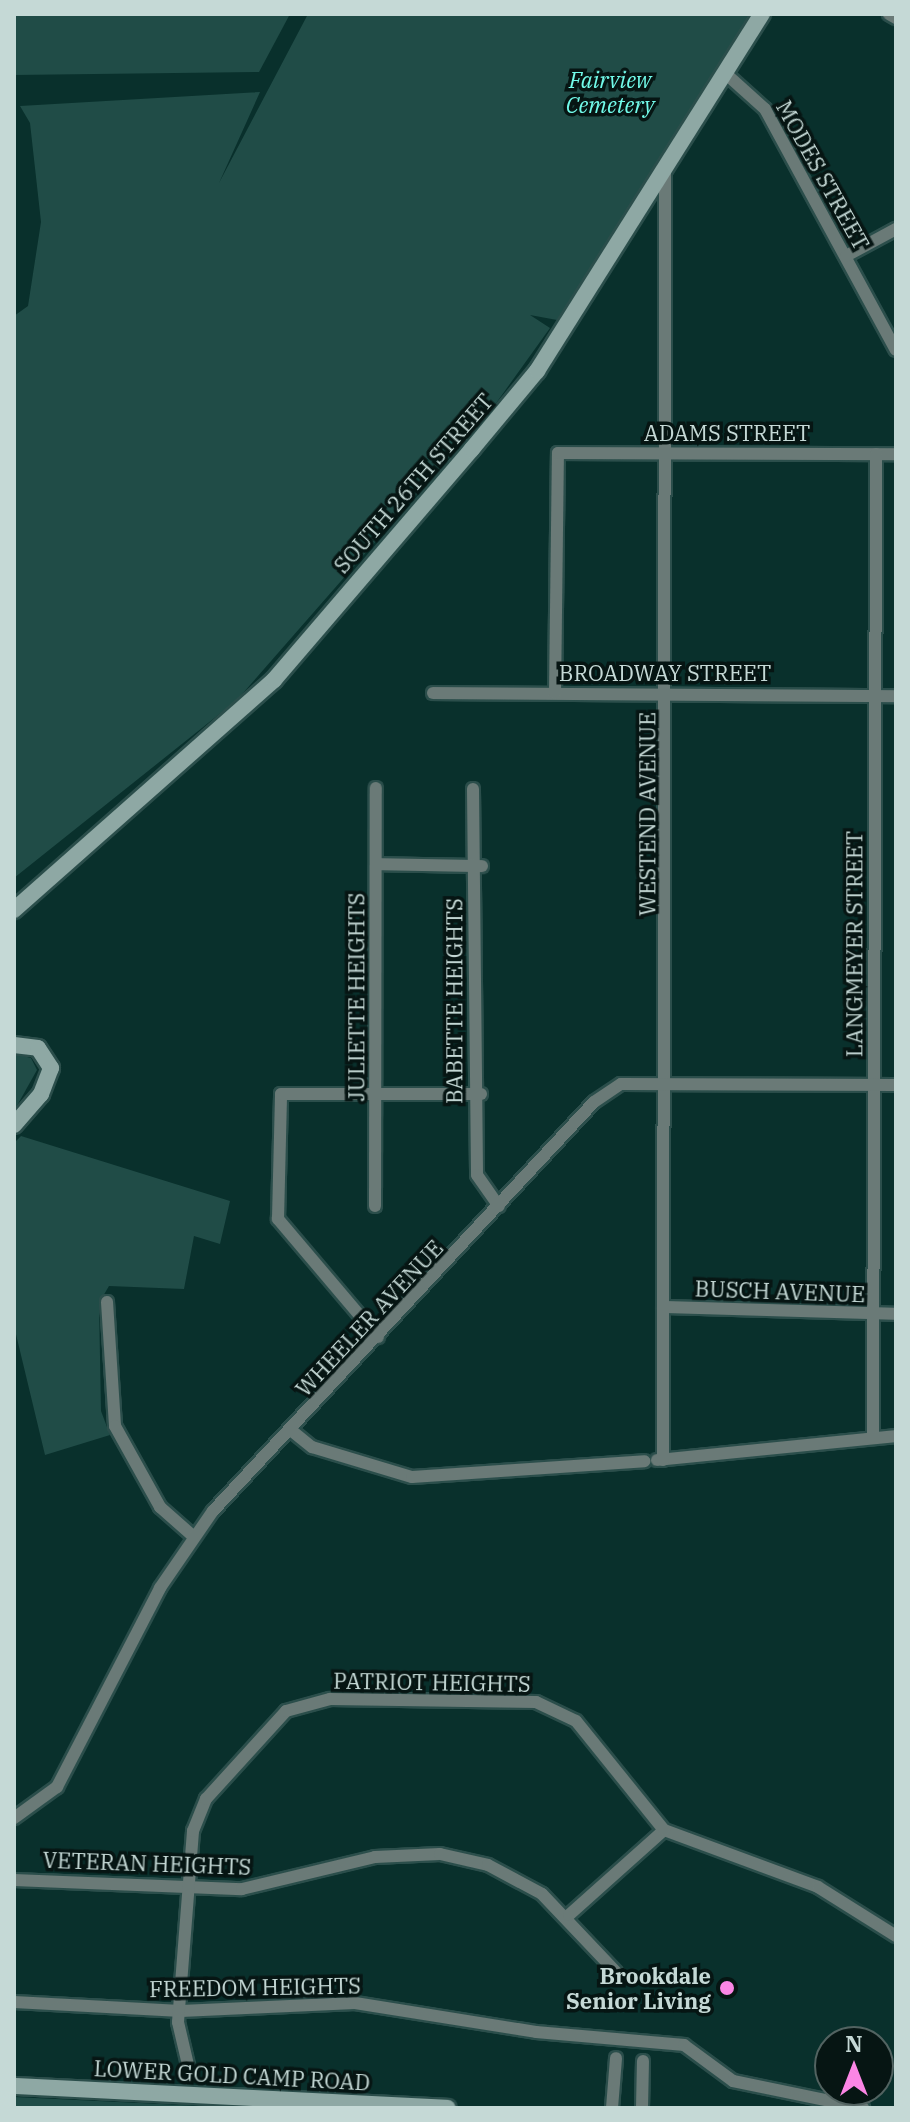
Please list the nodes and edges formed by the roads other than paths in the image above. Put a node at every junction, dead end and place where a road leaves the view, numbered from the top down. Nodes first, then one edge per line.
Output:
1 (762, 14) edge
2 (889, 14) edge
3 (896, 18) edge
4 (725, 73) junction
5 (665, 167) junction
6 (896, 229) edge
7 (846, 256) junction
8 (896, 350) edge
9 (668, 452) junction
10 (876, 454) junction
11 (896, 454) edge
12 (667, 692) junction
13 (433, 693) dead end
14 (555, 693) junction
15 (875, 696) junction
16 (896, 696) edge
17 (376, 788) dead end
18 (473, 789) dead end
19 (376, 864) junction
20 (478, 866) junction
21 (14, 910) edge
22 (14, 1045) edge
23 (666, 1084) junction
24 (874, 1085) junction
25 (896, 1085) edge
26 (375, 1094) junction
27 (478, 1094) junction
28 (14, 1125) edge
29 (375, 1206) dead end
30 (499, 1206) junction
31 (107, 1302) dead end
32 (663, 1307) junction
33 (874, 1314) junction
34 (896, 1314) edge
35 (378, 1337) junction
36 (292, 1431) junction
37 (873, 1435) junction
38 (896, 1436) edge
39 (654, 1461) junction
40 (194, 1537) junction
41 (14, 1818) edge
42 (664, 1830) junction
43 (14, 1880) edge
44 (189, 1886) junction
45 (569, 1915) junction
46 (896, 1936) edge
47 (616, 1972) dead end
48 (14, 2002) edge
49 (181, 2011) junction
50 (189, 2069) dead end
51 (14, 2086) edge
52 (447, 2108) edge
53 (612, 2108) edge
54 (642, 2108) edge
55 (863, 2108) edge

1 - 4 street, SOUTH 26TH STREET
2 - 3 street
4 - 5 street, SOUTH 26TH STREET
4 - 7 street, MODES STREET
5 - 9 street, WESTEND AVENUE
5 - 21 street, SOUTH 26TH STREET
6 - 7 street
7 - 8 street, MODES STREET
9 - 10 street, ADAMS STREET
9 - 12 street, WESTEND AVENUE
9 - 14 street, ADAMS STREET
10 - 11 street, ADAMS STREET
10 - 15 street, LANGMEYER STREET
12 - 14 street, BROADWAY STREET
12 - 15 street, BROADWAY STREET
12 - 23 street, WESTEND AVENUE
13 - 14 street, BROADWAY STREET
15 - 16 street, BROADWAY STREET
15 - 24 street, LANGMEYER STREET
17 - 19 street, JULIETTE HEIGHTS
18 - 20 street, BABETTE HEIGHTS
19 - 20 street
19 - 26 street, JULIETTE HEIGHTS
20 - 27 street, BABETTE HEIGHTS
22 - 28 street
23 - 24 street, WHEELER AVENUE
23 - 30 street, WHEELER AVENUE
23 - 32 street, WESTEND AVENUE
24 - 25 street, WHEELER AVENUE
24 - 33 street, LANGMEYER STREET
26 - 27 street
26 - 29 street, JULIETTE HEIGHTS
26 - 35 street
27 - 30 street, BABETTE HEIGHTS
30 - 35 street, WHEELER AVENUE
31 - 40 street
32 - 33 street, BUSCH AVENUE
32 - 39 street, WESTEND AVENUE
33 - 34 street, BUSCH AVENUE
33 - 37 street, LANGMEYER STREET
35 - 36 street, WHEELER AVENUE
36 - 39 street
36 - 40 street, WHEELER AVENUE
37 - 38 street
37 - 39 street
40 - 41 street, WHEELER AVENUE
42 - 44 street, PATRIOT HEIGHTS
42 - 45 street
42 - 46 street
43 - 44 street, VETERAN HEIGHTS
44 - 45 street, VETERAN HEIGHTS
44 - 49 street, PATRIOT HEIGHTS
45 - 47 street, VETERAN HEIGHTS
48 - 49 street, FREEDOM HEIGHTS
49 - 50 street, PATRIOT HEIGHTS
49 - 55 street, FREEDOM HEIGHTS
51 - 52 street, LOWER GOLD CAMP ROAD
53 - 54 street

